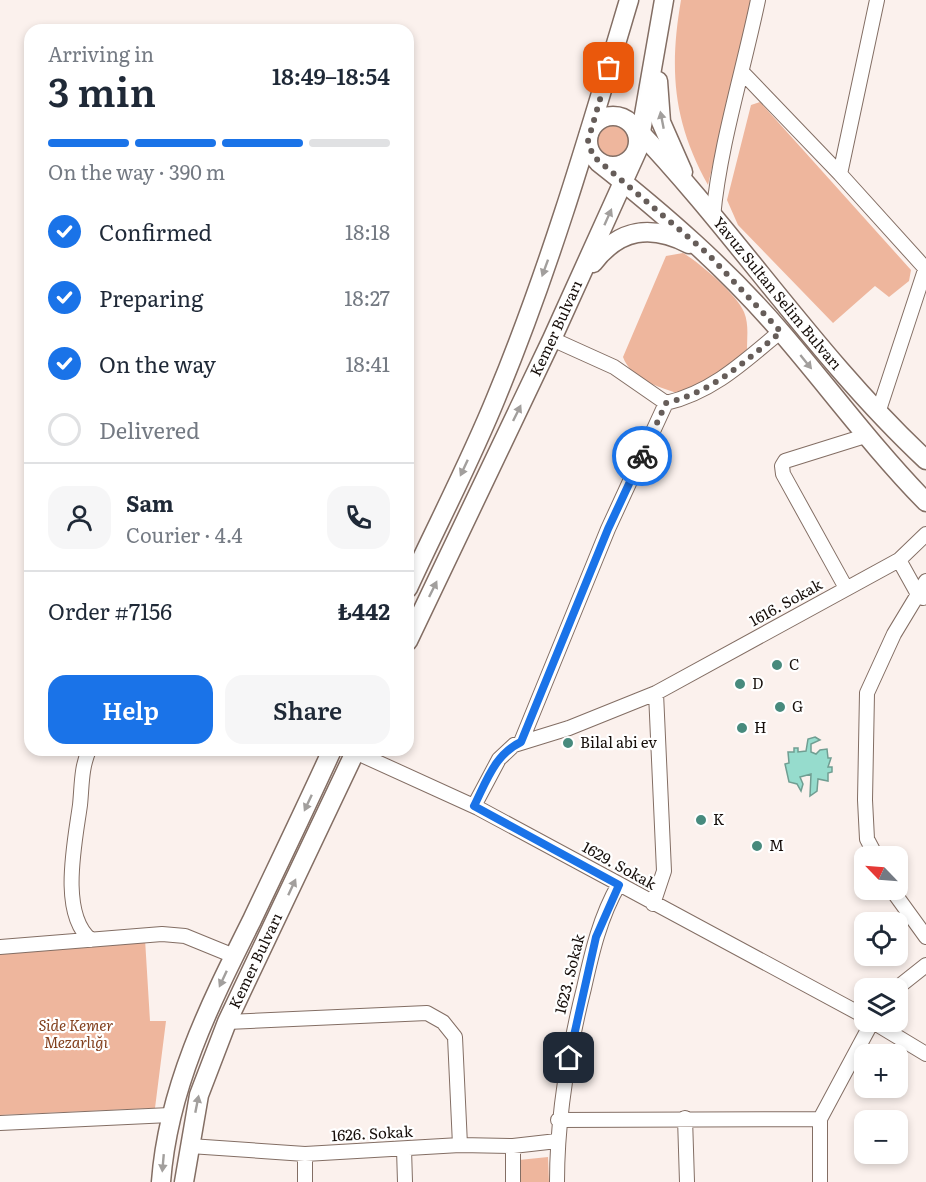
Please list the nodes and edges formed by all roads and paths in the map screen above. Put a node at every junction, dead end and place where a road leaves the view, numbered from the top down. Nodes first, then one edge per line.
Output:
1 (629, 0) edge
2 (664, 0) edge
3 (758, 0) edge
4 (877, 0) edge
5 (656, 47) junction
6 (743, 73) junction
7 (590, 133) junction
8 (637, 136) junction
9 (598, 162) junction
10 (840, 174) junction
11 (623, 182) junction
12 (692, 192) junction
13 (712, 217) junction
14 (708, 254) junction
15 (925, 268) edge
16 (577, 283) junction
17 (781, 332) junction
18 (552, 339) junction
19 (666, 403) junction
20 (878, 413) junction
21 (865, 436) junction
22 (926, 460) edge
23 (926, 502) edge
24 (926, 534) edge
25 (899, 560) junction
26 (414, 575) edge
27 (926, 581) edge
28 (846, 588) junction
29 (922, 598) edge
30 (414, 628) edge
31 (656, 693) junction
32 (521, 742) junction
33 (87, 756) edge
34 (329, 756) edge
35 (354, 756) edge
36 (367, 756) edge
37 (474, 806) junction
38 (871, 846) edge
39 (619, 885) junction
40 (899, 900) edge
41 (653, 904) junction
42 (926, 937) edge
43 (91, 940) junction
44 (0, 947) edge
45 (234, 956) junction
46 (926, 965) edge
47 (908, 979) edge
48 (854, 1011) edge
49 (227, 1022) junction
50 (868, 1032) edge
51 (890, 1032) edge
52 (926, 1054) edge
53 (170, 1115) junction
54 (686, 1118) junction
55 (820, 1119) junction
56 (558, 1120) junction
57 (0, 1123) edge
58 (557, 1141) junction
59 (460, 1145) junction
60 (190, 1146) junction
61 (513, 1146) junction
62 (404, 1149) junction
63 (305, 1154) junction
64 (162, 1182) edge
65 (184, 1182) edge
66 (305, 1182) edge
67 (405, 1182) edge
68 (513, 1182) edge
69 (557, 1182) edge
70 (687, 1182) edge
71 (820, 1182) edge

1 - 7 main road, Kemer Bulvarı
2 - 5 main road, Kemer Bulvarı
3 - 6 street
4 - 10 street
5 - 8 main road, Kemer Bulvarı
12 -> 5 main road
6 - 10 street
6 - 13 street
7 - 8 main road
7 - 9 main road
7 -> 26 main road, Kemer Bulvarı
8 - 9 main road
8 - 11 main road, Kemer Bulvarı
8 - 12 main road, Yavuz Sultan Selim Bulvarı
9 - 11 main road, Yavuz Sultan Selim Bulvarı
10 - 15 street
11 - 14 main road, Yavuz Sultan Selim Bulvarı
16 -> 11 main road, Kemer Bulvarı
12 - 13 main road, Yavuz Sultan Selim Bulvarı
13 - 20 main road, Yavuz Sultan Selim Bulvarı
14 - 16 main road
14 - 17 main road, Yavuz Sultan Selim Bulvarı
15 - 20 street
16 - 18 main road, Kemer Bulvarı
17 - 19 street
17 -> 21 main road, Yavuz Sultan Selim Bulvarı
18 - 19 street
30 -> 18 main road, Kemer Bulvarı
19 - 32 street
20 - 22 main road, Yavuz Sultan Selim Bulvarı
21 - 23 main road, Yavuz Sultan Selim Bulvarı
21 - 28 street
24 - 25 street, 1616. Sokak
25 - 28 street, 1616. Sokak
25 - 29 street
27 - 29 street
28 - 31 street, 1616. Sokak
29 - 38 street
31 - 32 street, 1616. Sokak
31 - 41 street
32 - 37 street
33 - 43 street
34 -> 45 main road, Kemer Bulvarı
49 -> 35 main road, Kemer Bulvarı
36 - 37 street, 1629. Sokak
37 - 39 street, 1629. Sokak
39 - 41 street, 1629. Sokak
39 - 56 street, 1623. Sokak
40 - 42 street
41 - 48 street, 1629. Sokak
43 - 44 street
43 - 45 street
45 -> 53 main road, Kemer Bulvarı
46 - 47 street
49 - 59 street
60 -> 49 main road, Kemer Bulvarı
50 - 55 street
51 - 52 street
53 - 57 street
53 -> 64 main road, Kemer Bulvarı
54 - 55 street
54 - 56 street
54 - 70 street
55 - 71 street
56 - 58 street, 1623. Sokak
58 - 61 street, 1626. Sokak
58 - 69 street, 1623. Sokak
59 - 61 street, 1626. Sokak
59 - 62 street, 1626. Sokak
60 - 63 street, 1626. Sokak
60 - 65 main road, Kemer Bulvarı
61 - 68 street
62 - 63 street, 1626. Sokak
62 - 67 street
63 - 66 street

